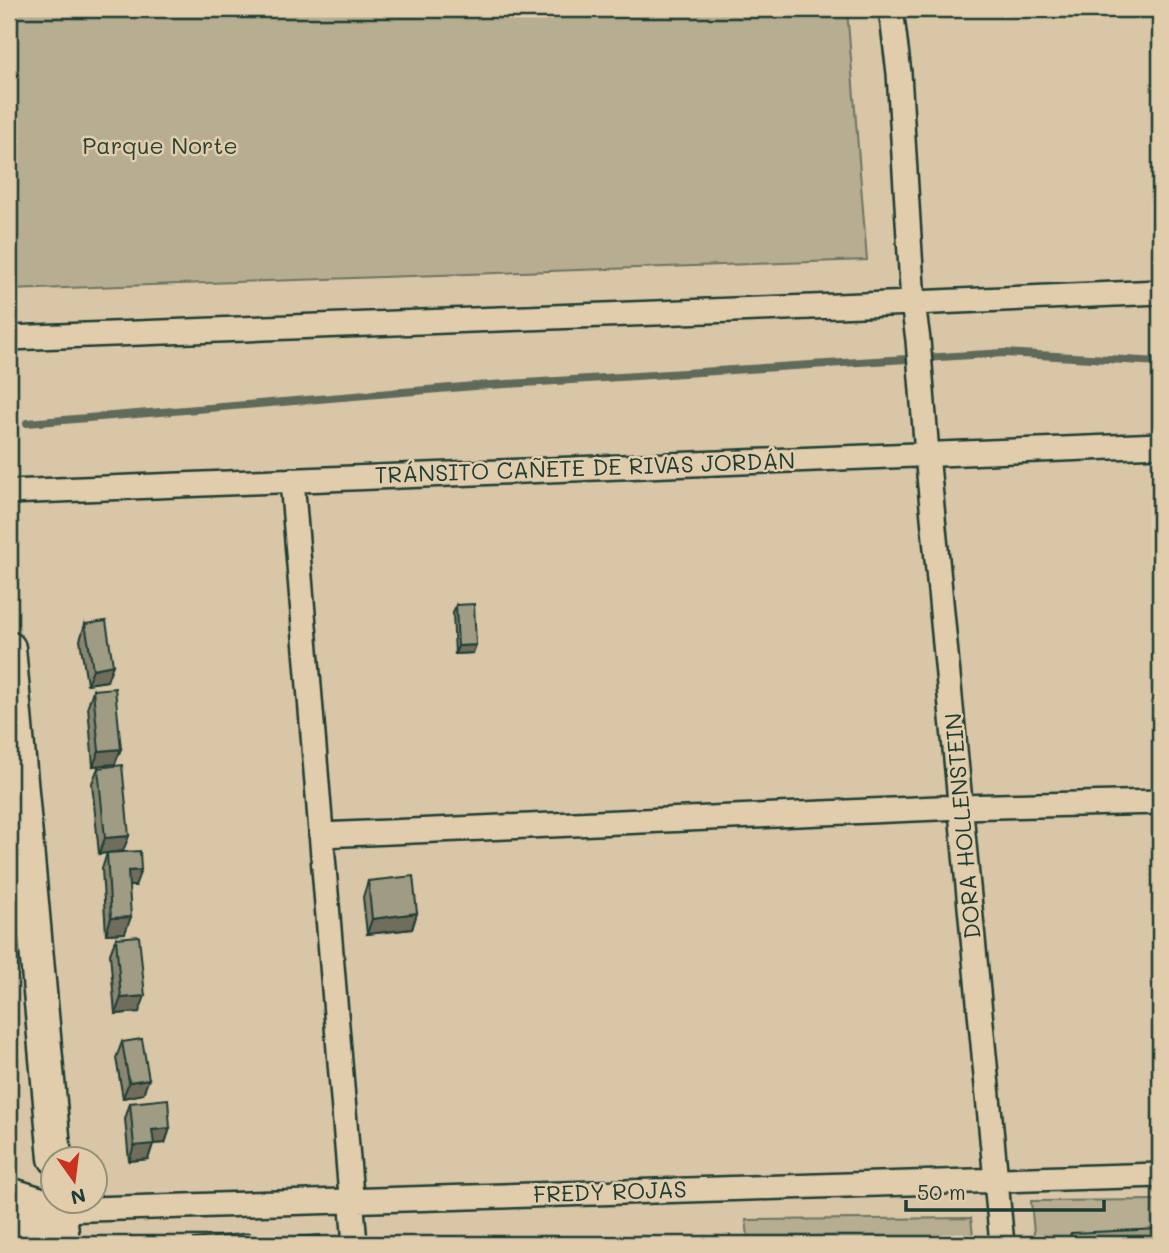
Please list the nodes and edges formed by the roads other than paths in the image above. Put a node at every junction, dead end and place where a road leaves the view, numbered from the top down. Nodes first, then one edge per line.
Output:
1 (891, 9) edge
2 (1160, 292) edge
3 (913, 303) junction
4 (9, 338) edge
5 (1160, 445) edge
6 (927, 454) junction
7 (292, 480) junction
8 (9, 492) edge
9 (9, 648) edge
10 (1160, 802) edge
11 (961, 807) junction
12 (321, 835) junction
13 (54, 1144) edge
14 (1160, 1175) edge
15 (996, 1180) junction
16 (9, 1194) edge
17 (38, 1200) edge
18 (351, 1201) junction
19 (108, 1204) edge
20 (40, 1214) edge
21 (60, 1214) edge
22 (9, 1229) edge
23 (63, 1244) edge
24 (355, 1244) edge
25 (1002, 1244) edge

1 - 3 street, DORA HOLLENSTEIN
2 - 3 street
3 - 4 street
3 - 6 street, DORA HOLLENSTEIN
5 - 6 street, TRÁNSITO CAÑETE DE RIVAS JORDÁN
6 - 7 street, TRÁNSITO CAÑETE DE RIVAS JORDÁN
6 - 11 street, DORA HOLLENSTEIN
7 - 8 street, TRÁNSITO CAÑETE DE RIVAS JORDÁN
7 - 12 street
9 - 13 main road
10 - 11 street
11 - 12 street
11 - 15 street, DORA HOLLENSTEIN
12 - 18 street
14 - 15 street, FREDY ROJAS
15 - 18 street, FREDY ROJAS
15 - 25 street, DORA HOLLENSTEIN
16 - 17 main road
18 - 19 street, FREDY ROJAS
18 - 24 street
20 - 22 main road
21 - 23 main road

